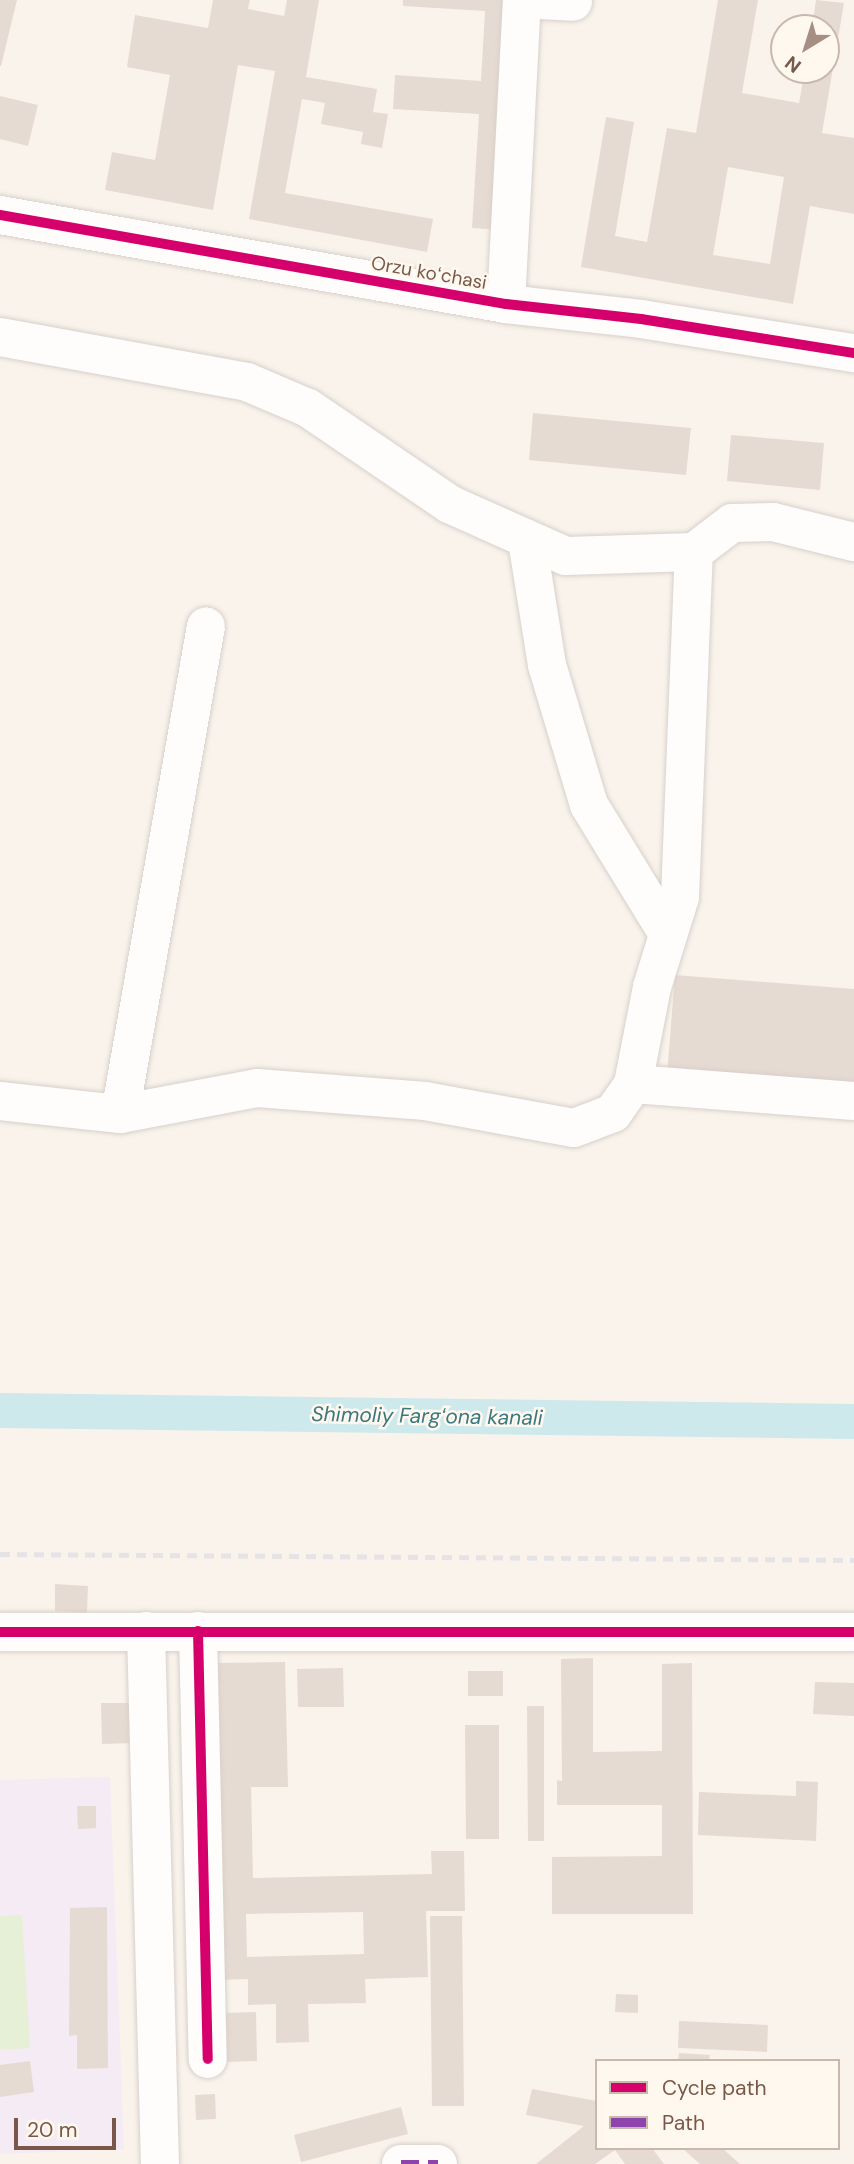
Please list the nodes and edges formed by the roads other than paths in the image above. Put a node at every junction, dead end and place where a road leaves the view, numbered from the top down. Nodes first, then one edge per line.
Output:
1 (522, 0) edge
2 (0, 215) edge
3 (506, 304) junction
4 (0, 337) edge
5 (854, 353) edge
6 (527, 540) junction
7 (854, 542) edge
8 (694, 552) junction
9 (206, 627) dead end
10 (668, 934) junction
11 (633, 1084) junction
12 (0, 1101) edge
13 (854, 1101) edge
14 (120, 1114) junction
15 (146, 1631) junction
16 (198, 1631) junction
17 (0, 1632) edge
18 (854, 1632) edge
19 (208, 2059) dead end
20 (160, 2164) edge
21 (401, 2164) edge
22 (438, 2164) edge

1 - 3 street
2 - 3 street, Orzu koʻchasi
3 - 5 street, Orzu koʻchasi
4 - 6 street
6 - 8 street
6 - 10 street
7 - 8 street
8 - 10 street
9 - 14 street
10 - 11 street
11 - 13 street
11 - 14 street
12 - 14 street
15 - 16 street
15 - 17 street
15 - 20 street
16 - 18 street
16 - 19 street
21 - 22 street

